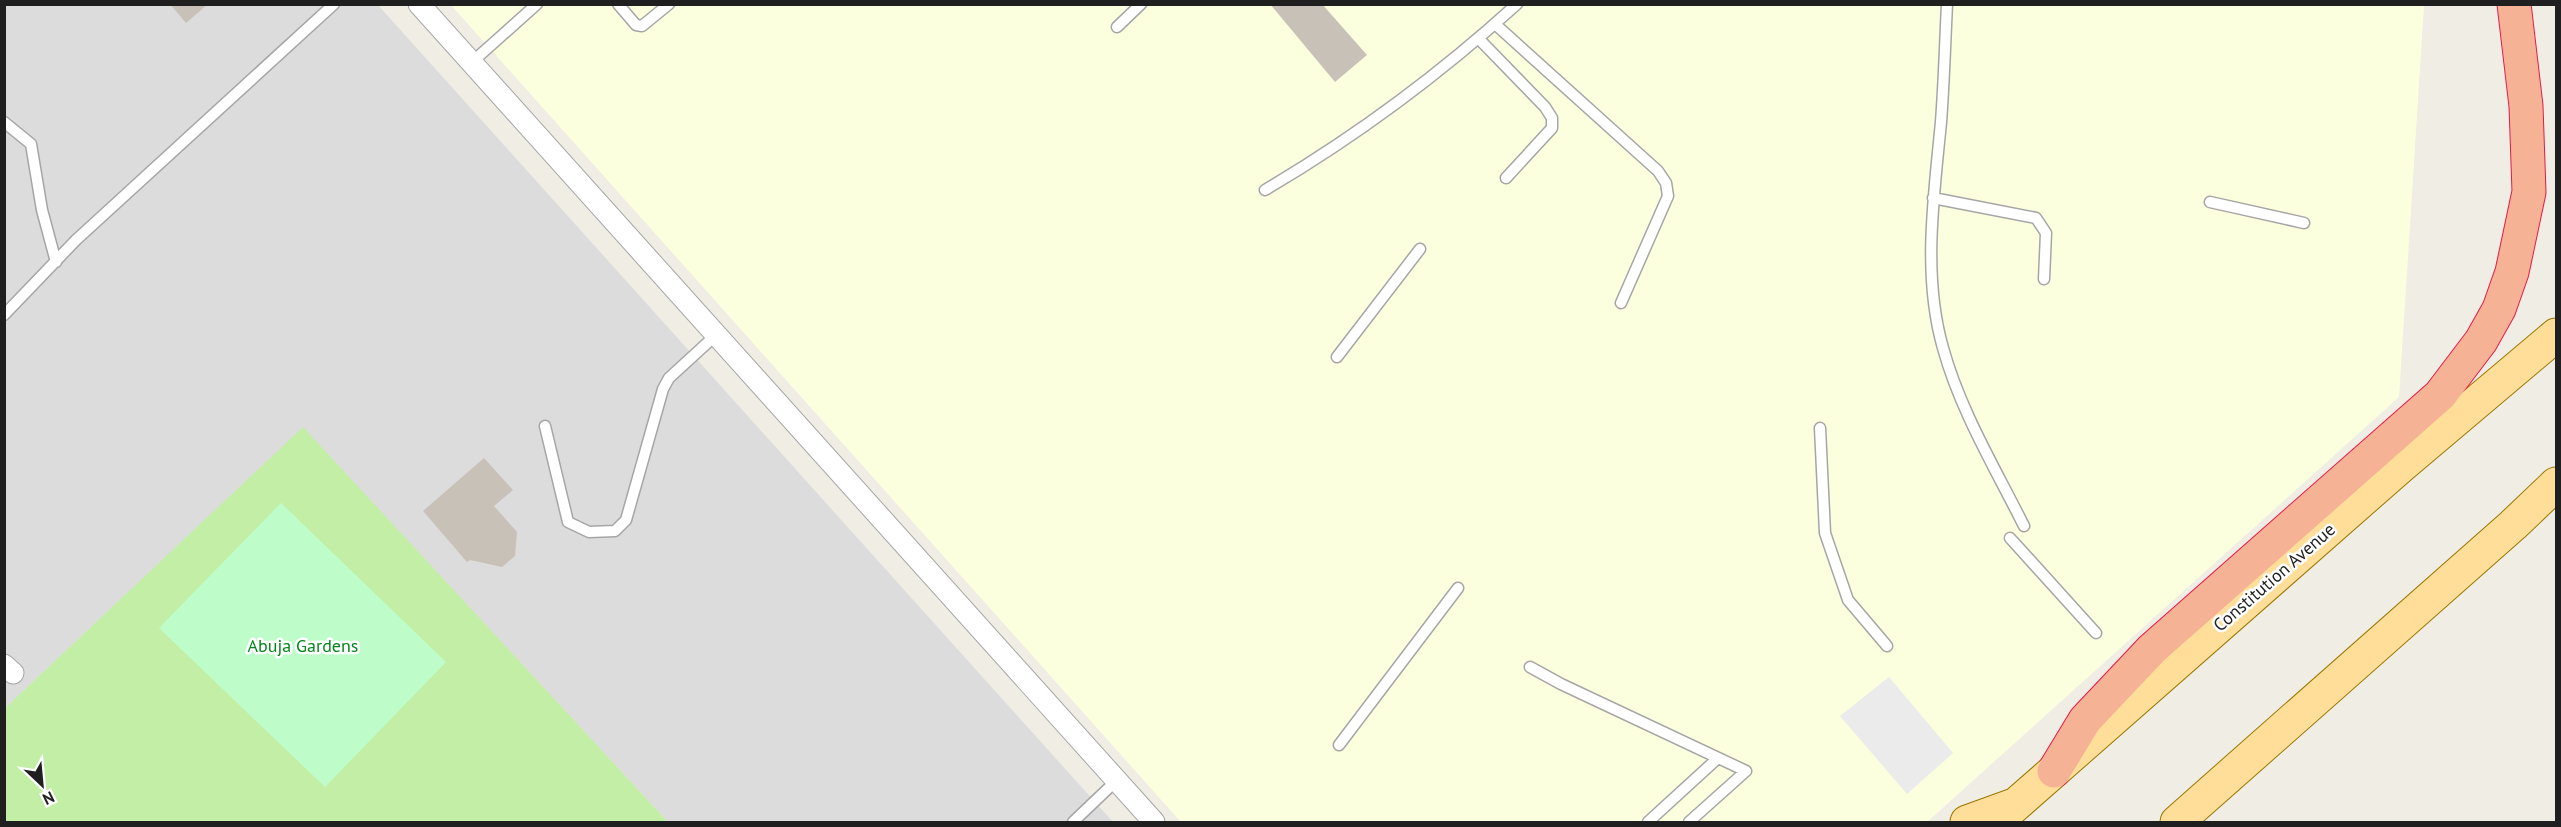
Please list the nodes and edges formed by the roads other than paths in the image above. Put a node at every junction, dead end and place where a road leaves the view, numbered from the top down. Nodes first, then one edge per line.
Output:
1 (334, 4) edge
2 (419, 4) edge
3 (537, 4) edge
4 (618, 4) edge
5 (669, 4) edge
6 (1141, 4) edge
7 (1517, 4) edge
8 (1947, 4) edge
9 (2514, 4) edge
10 (1495, 24) junction
11 (1117, 27) dead end
12 (1479, 39) junction
13 (471, 63) junction
14 (4, 122) edge
15 (1506, 178) dead end
16 (1265, 190) dead end
17 (1933, 198) junction
18 (2210, 202) dead end
19 (2304, 223) dead end
20 (1420, 249) dead end
21 (56, 262) junction
22 (2044, 279) dead end
23 (1621, 303) dead end
24 (4, 315) edge
25 (716, 335) junction
26 (2556, 335) edge
27 (1337, 357) dead end
28 (545, 426) dead end
29 (1820, 428) dead end
30 (2556, 484) edge
31 (2024, 525) dead end
32 (2010, 538) dead end
33 (1458, 588) dead end
34 (2096, 633) dead end
35 (1887, 646) dead end
36 (1530, 667) dead end
37 (1339, 745) dead end
38 (1718, 758) junction
39 (2054, 771) junction
40 (1116, 781) junction
41 (2005, 814) edge
42 (1073, 822) edge
43 (1154, 822) edge
44 (1648, 822) edge
45 (1689, 822) edge
46 (1967, 822) edge
47 (2177, 822) edge

1 - 21 lane
2 - 13 street
3 - 13 lane
4 - 5 lane
6 - 11 lane
7 - 10 lane
8 - 17 lane
9 - 39 highway
10 - 12 lane
10 - 23 lane
12 - 15 lane
12 - 16 lane
13 - 25 street
14 - 21 lane
17 - 22 lane
17 - 31 lane
18 - 19 lane
20 - 27 lane
21 - 24 lane
25 - 28 lane
25 - 40 street
26 - 39 main road, Constitution Avenue
29 - 35 lane
30 - 47 main road
32 - 34 lane
33 - 37 lane
36 - 38 lane
38 - 44 lane
38 - 45 lane
39 - 41 main road, Constitution Avenue
40 - 42 lane
40 - 43 street
41 - 46 main road

